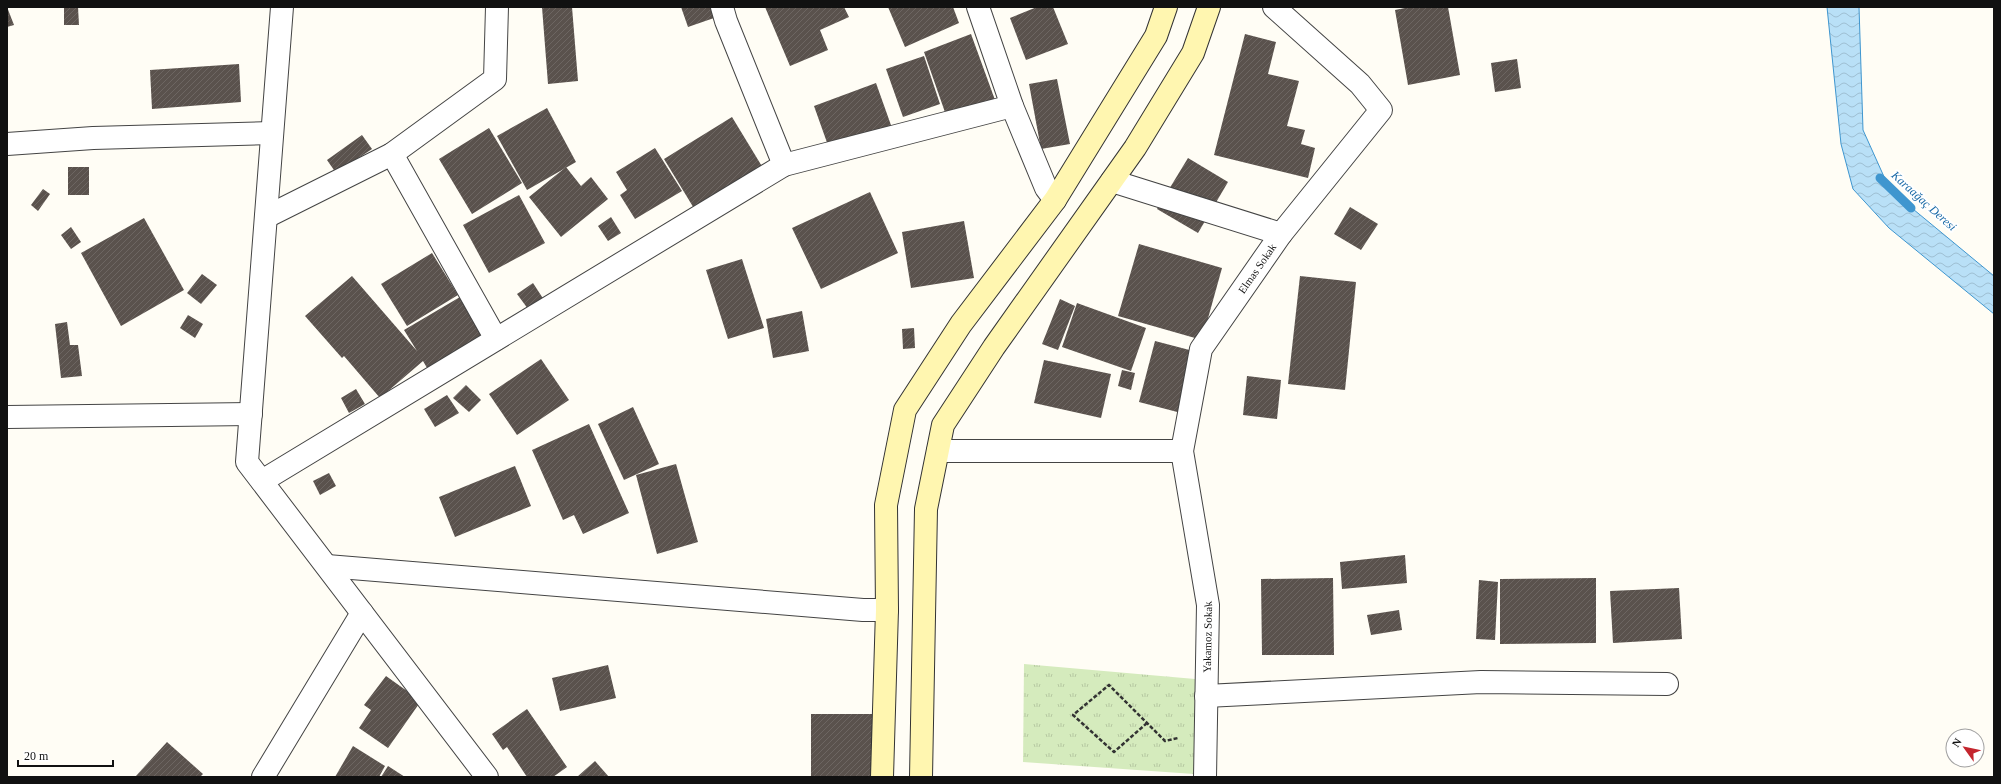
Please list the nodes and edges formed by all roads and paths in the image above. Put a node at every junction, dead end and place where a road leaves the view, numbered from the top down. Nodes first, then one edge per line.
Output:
1 (282, 7) edge
2 (497, 7) edge
3 (722, 7) edge
4 (978, 7) edge
5 (1166, 7) edge
6 (1209, 7) edge
7 (1274, 7) edge
8 (1012, 106) junction
9 (272, 134) junction
10 (7, 144) edge
11 (392, 154) junction
12 (784, 165) junction
13 (1112, 181) junction
14 (1055, 200) junction
15 (266, 217) junction
16 (1281, 234) junction
17 (496, 339) junction
18 (251, 414) junction
19 (7, 417) edge
20 (938, 451) junction
21 (1182, 451) junction
22 (262, 481) junction
23 (326, 566) junction
24 (887, 610) junction
25 (362, 612) junction
26 (1668, 684) dead end
27 (1206, 696) junction
28 (1147, 723) junction
29 (1206, 730) junction
30 (263, 777) edge
31 (487, 777) edge
32 (882, 777) edge
33 (921, 777) edge
34 (1204, 777) edge

1 - 9 street
2 - 11 street
3 - 12 street
4 - 8 street
5 - 14 main road
6 - 13 main road
7 - 16 street, Elmas Sokak
8 - 12 street
8 - 14 street
9 - 10 street
9 - 15 street
11 - 15 street
11 - 17 street
12 - 17 street
13 - 16 street
13 - 20 main road
14 - 24 main road
15 - 18 street
16 - 21 street, Elmas Sokak
17 - 22 street
18 - 19 street
18 - 22 street
20 - 21 street
20 - 33 main road
21 - 27 street, Yakamoz Sokak
22 - 23 street
23 - 24 street
23 - 25 street
24 - 32 main road
25 - 30 street
25 - 31 street
26 - 27 street
27 - 29 street, Yakamoz Sokak
28 - 28 path
28 - 29 path
29 - 34 street, Yakamoz Sokak

